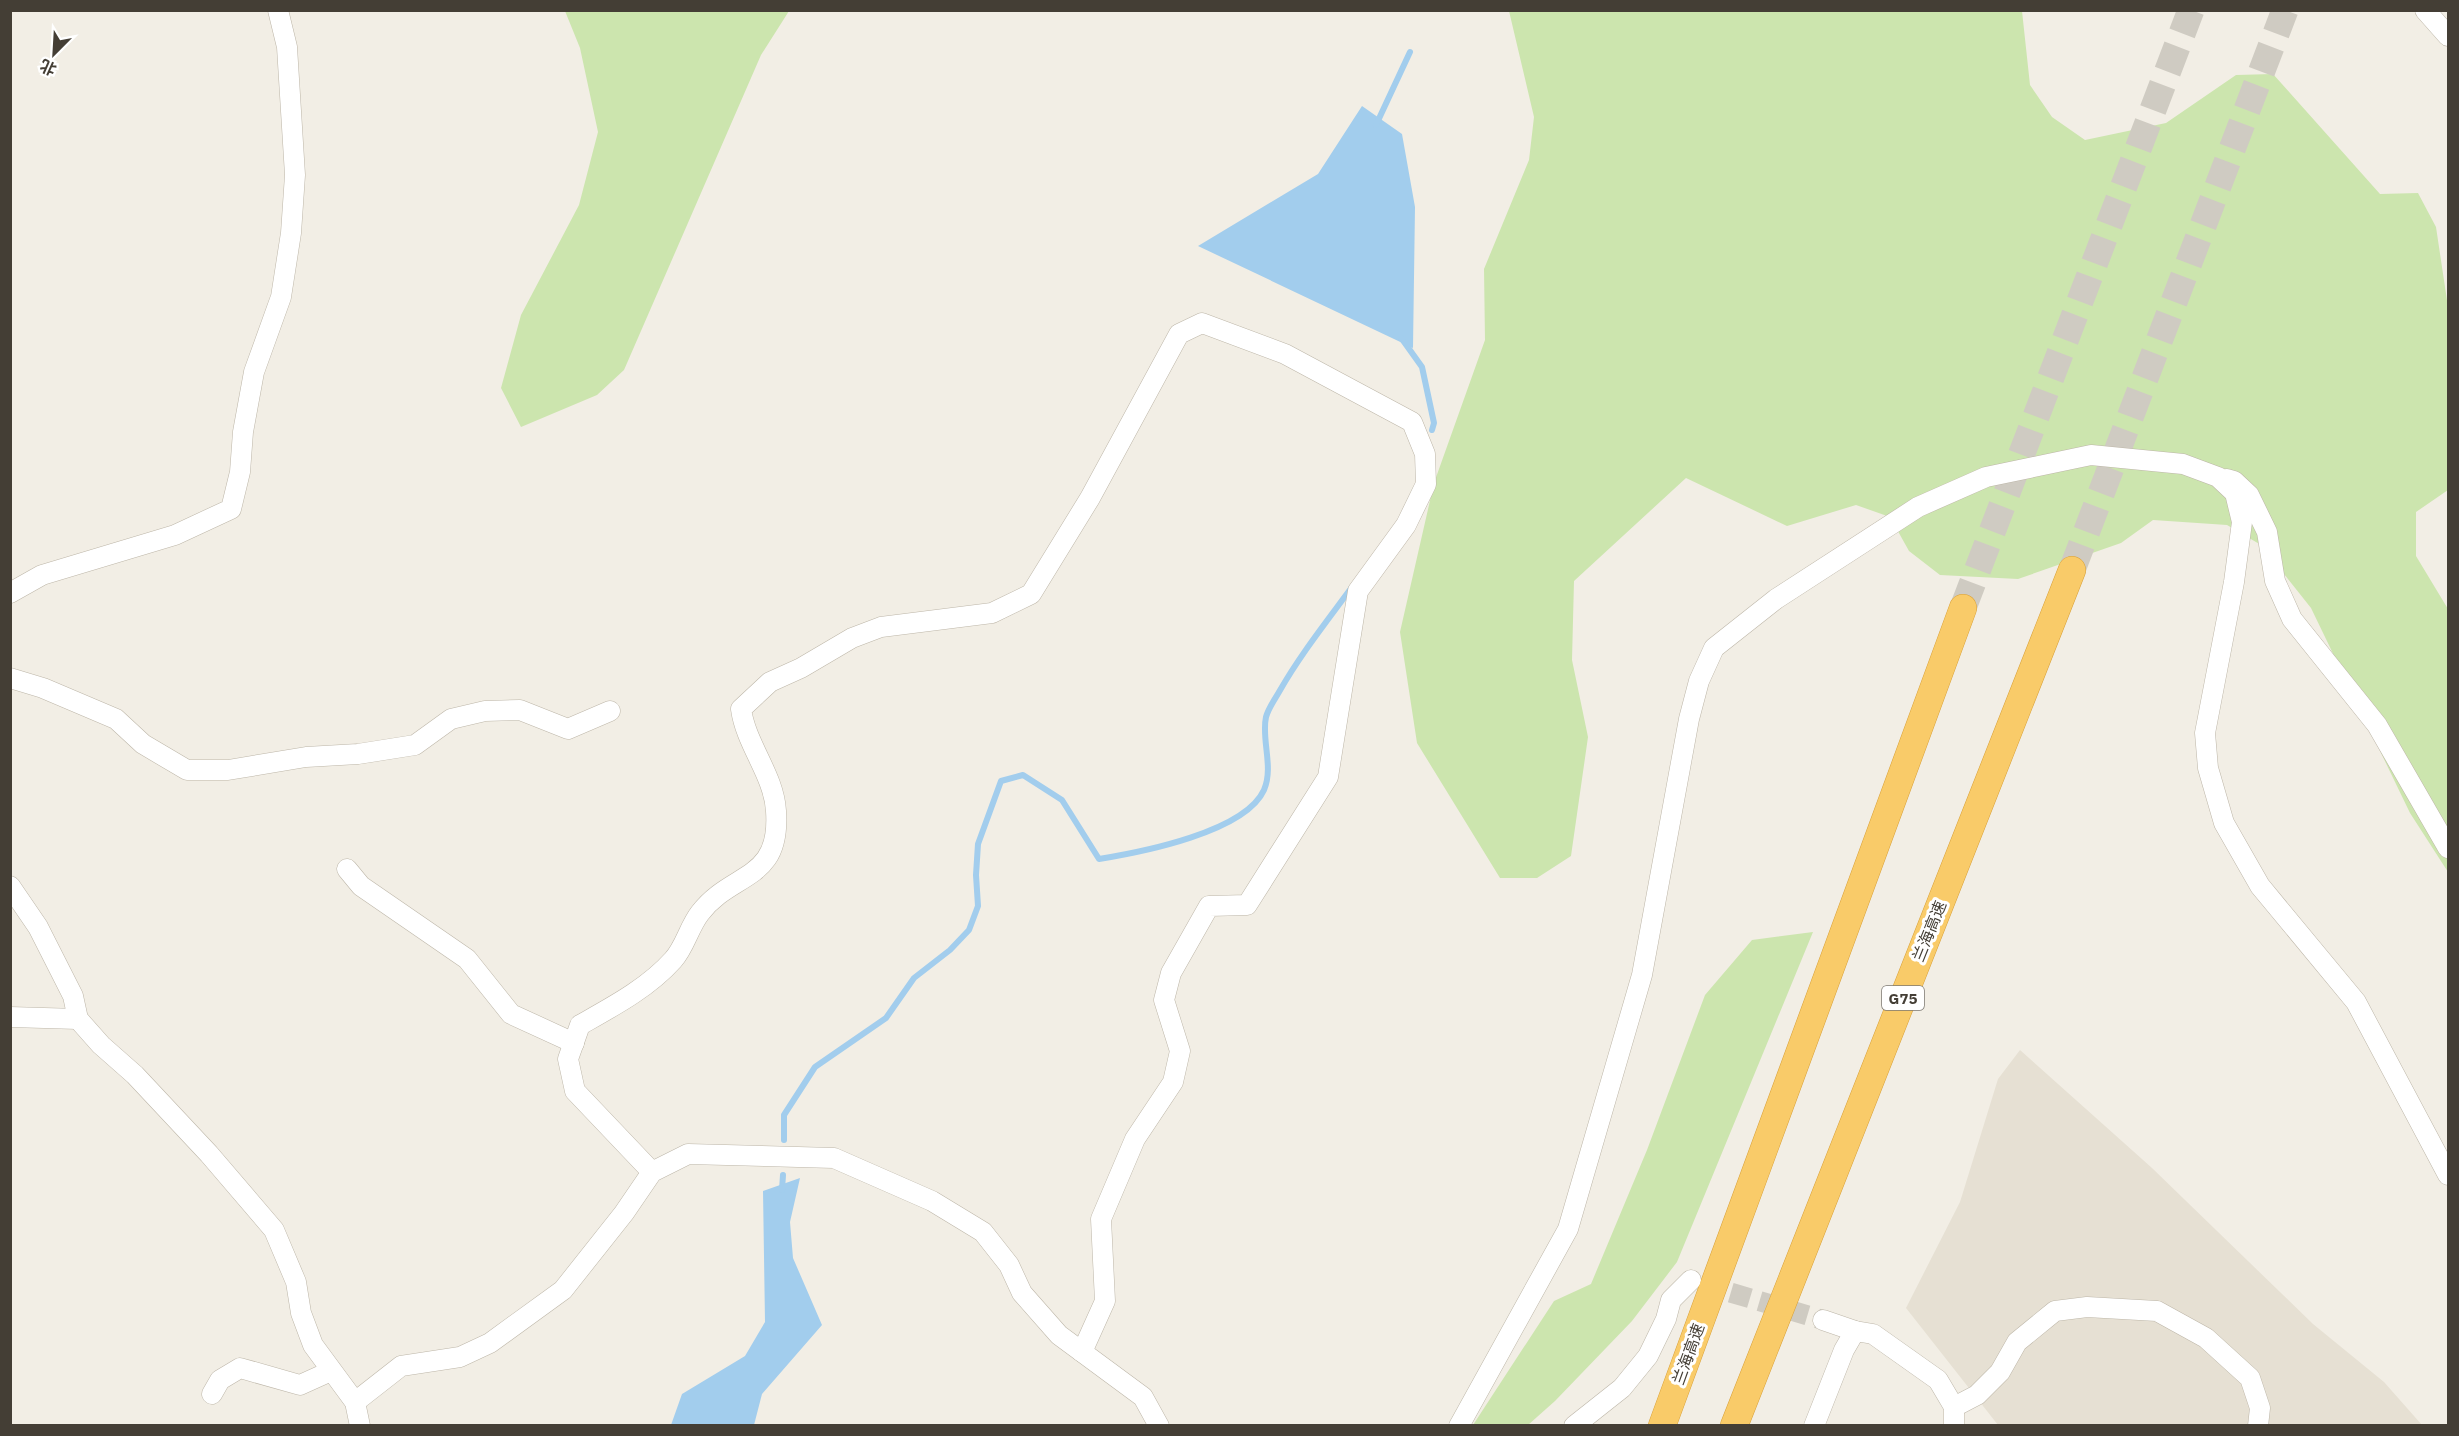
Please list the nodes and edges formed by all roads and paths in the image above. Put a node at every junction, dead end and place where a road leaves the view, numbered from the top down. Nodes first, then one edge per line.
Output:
1 (278, 10) edge
2 (2425, 10) edge
3 (2448, 36) edge
4 (2218, 477) junction
5 (2072, 570) tunnel mouth
6 (10, 593) edge
7 (1963, 608) tunnel mouth
8 (10, 678) edge
9 (610, 711) dead end
10 (2448, 848) edge
11 (347, 869) dead end
12 (10, 886) edge
13 (10, 1017) edge
14 (78, 1019) junction
15 (574, 1043) junction
16 (652, 1172) junction
17 (2448, 1175) edge
18 (1691, 1280) dead end
19 (1823, 1320) tunnel mouth
20 (1855, 1331) junction
21 (1082, 1352) junction
22 (331, 1371) junction
23 (212, 1394) dead end
24 (355, 1402) junction
25 (1954, 1416) edge
26 (360, 1425) edge
27 (1160, 1425) edge
28 (1459, 1425) edge
29 (1574, 1425) edge
30 (1662, 1425) edge
31 (1734, 1425) edge
32 (1814, 1425) edge
33 (2259, 1425) edge

1 - 6 street
2 - 3 street
4 - 10 street
4 - 17 street
4 - 28 street
5 - 31 highway, 兰海高速 / G75
7 - 30 highway, 兰海高速
8 - 9 street
11 - 15 street
12 - 14 street
13 - 14 street
14 - 22 street
15 - 16 street
15 - 21 street
16 - 21 street
16 - 24 street
18 - 29 street
19 - 20 street
20 - 25 street
20 - 32 street
21 - 27 street
22 - 23 street
22 - 24 street
24 - 26 street
25 - 33 street

